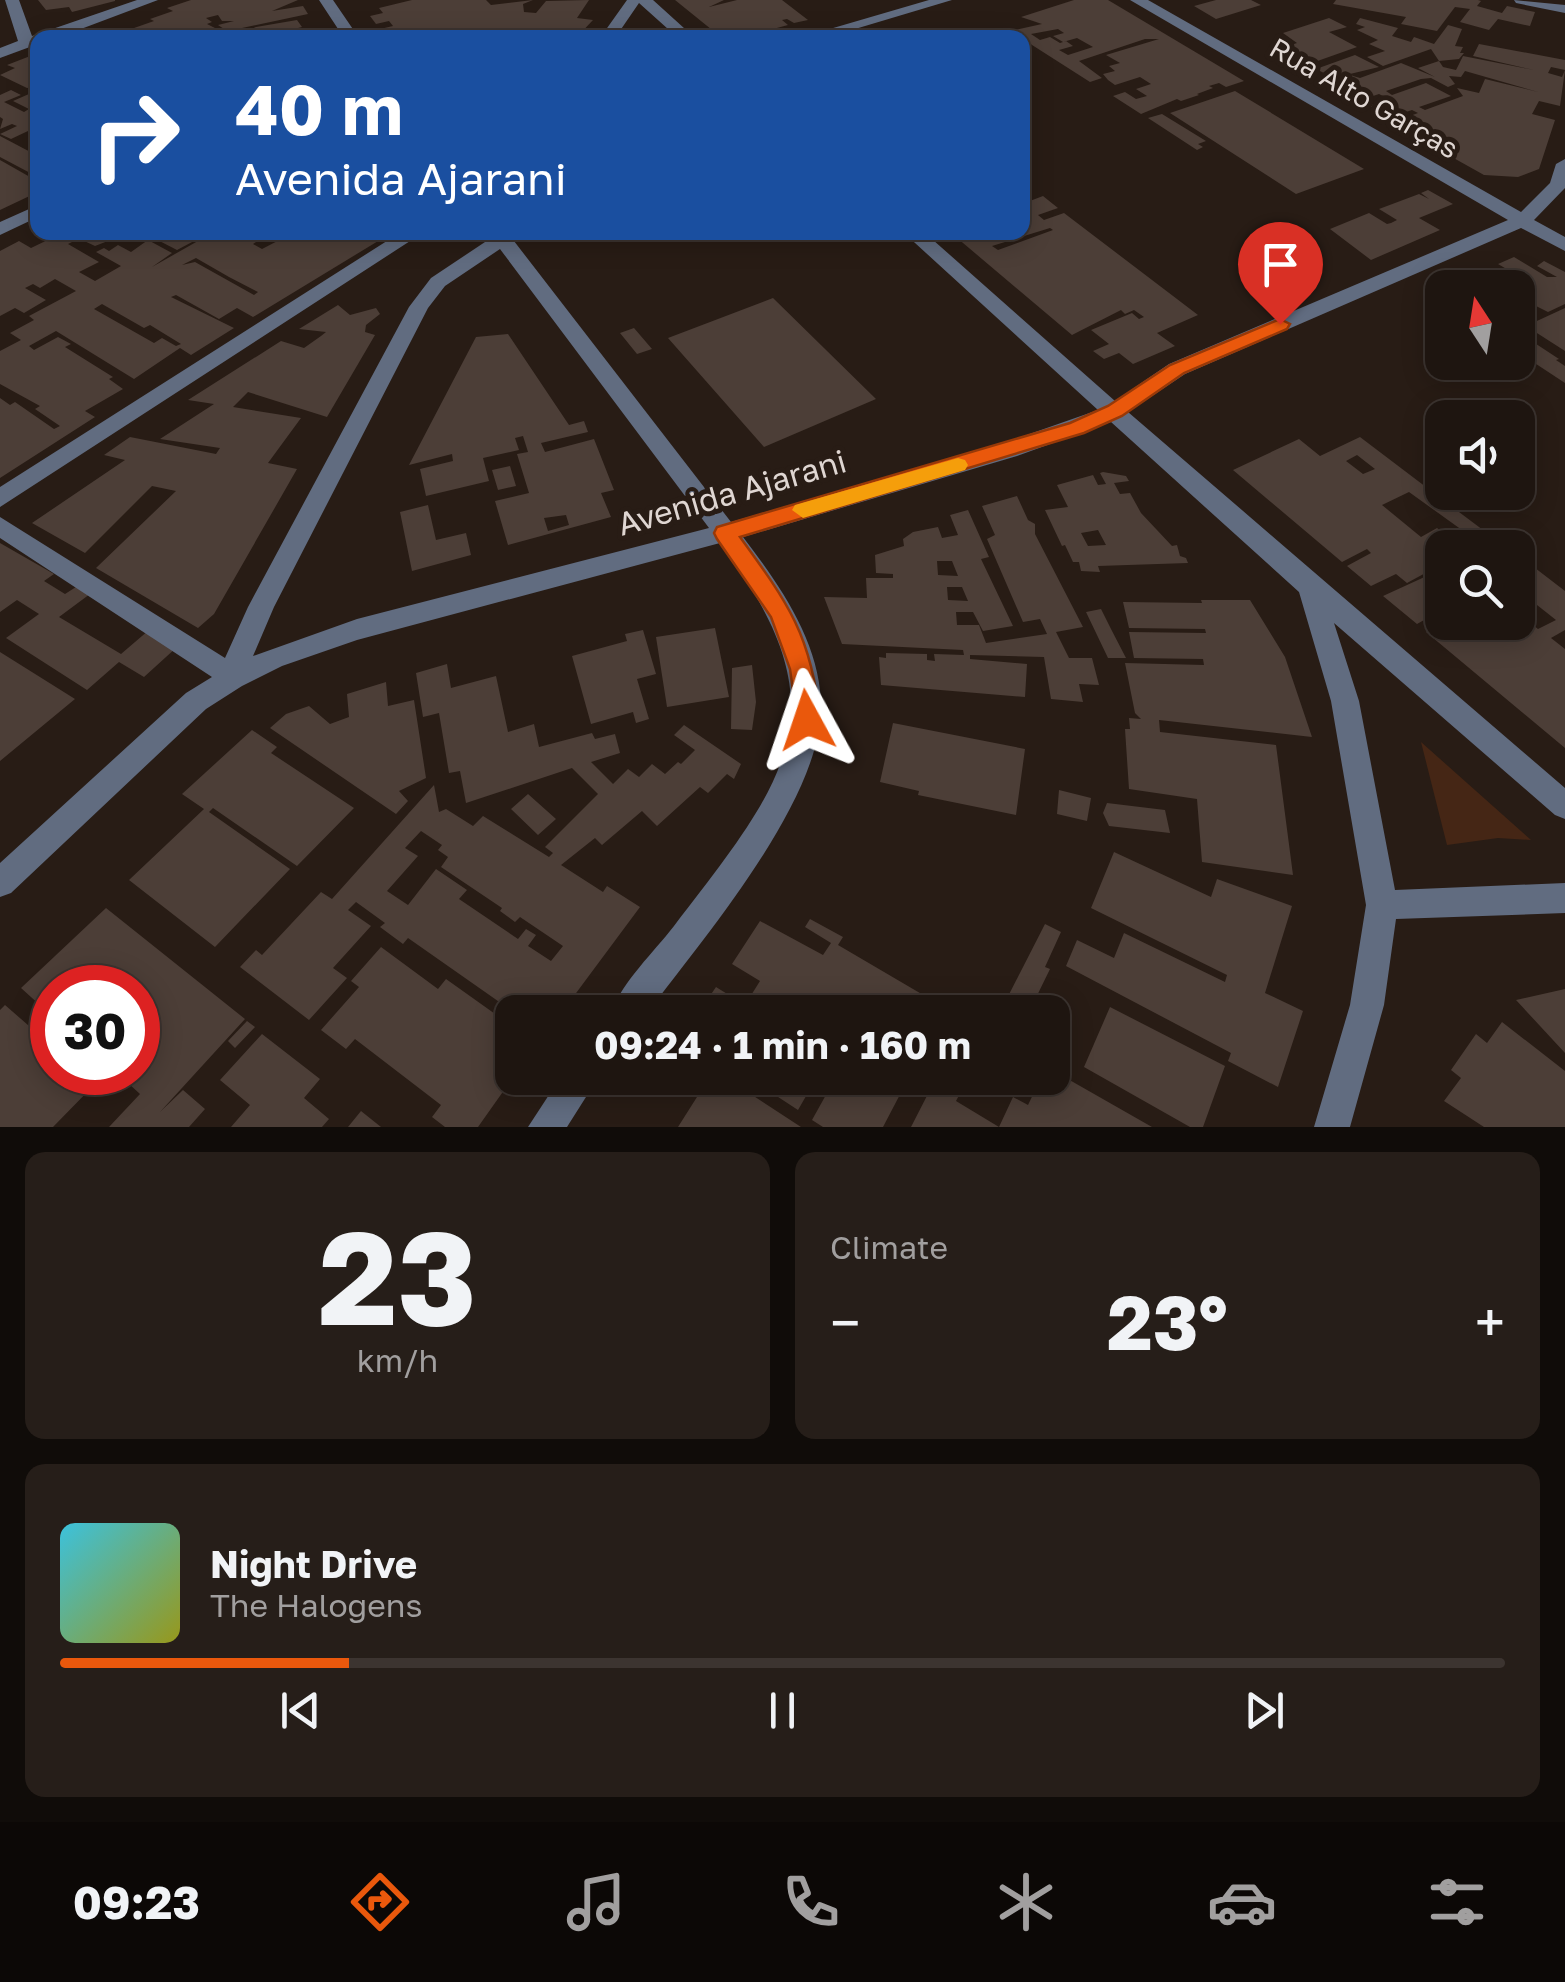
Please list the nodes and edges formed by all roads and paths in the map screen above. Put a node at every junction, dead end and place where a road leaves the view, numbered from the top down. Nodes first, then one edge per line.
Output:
1 (12, 0) edge
2 (151, 0) edge
3 (326, 0) edge
4 (634, 0) edge
5 (644, 0) edge
6 (945, 0) edge
7 (1136, 0) edge
8 (1521, 0) edge
9 (1565, 9) edge
10 (62, 30) edge
11 (347, 30) edge
12 (613, 30) edge
13 (679, 30) edge
14 (835, 30) edge
15 (30, 31) edge
16 (30, 41) edge
17 (0, 53) edge
18 (1565, 164) edge
19 (30, 214) edge
20 (1522, 220) junction
21 (1565, 226) edge
22 (0, 228) edge
23 (403, 240) edge
24 (495, 240) edge
25 (503, 240) edge
26 (921, 240) edge
27 (1565, 245) edge
28 (1115, 411) junction
29 (0, 498) edge
30 (0, 526) edge
31 (725, 533) junction
32 (1310, 587) junction
33 (231, 676) junction
34 (1565, 806) edge
35 (0, 883) edge
36 (1565, 898) edge
37 (1382, 905) junction
38 (640, 995) edge
39 (569, 1095) edge
40 (546, 1127) edge
41 (1332, 1127) edge

1 - 15 street
2 - 10 street
3 - 11 street
4 - 12 street
5 - 13 street
6 - 14 street
7 - 20 street, Rua Alto Garças
8 - 9 street
16 - 17 street
18 - 20 street
19 - 22 street
20 - 21 street
20 - 27 street, Rua Alto Garças
20 - 28 street, Avenida Ajarani
23 - 29 street
24 - 33 street
25 - 31 street
26 - 28 street
28 - 31 street, Avenida Ajarani
28 - 32 street
30 - 33 street
31 - 33 street, Avenida Ajarani
31 - 38 street
32 - 34 street
32 - 37 street
33 - 35 street, Avenida Ajarani
36 - 37 street
37 - 41 street
39 - 40 street

